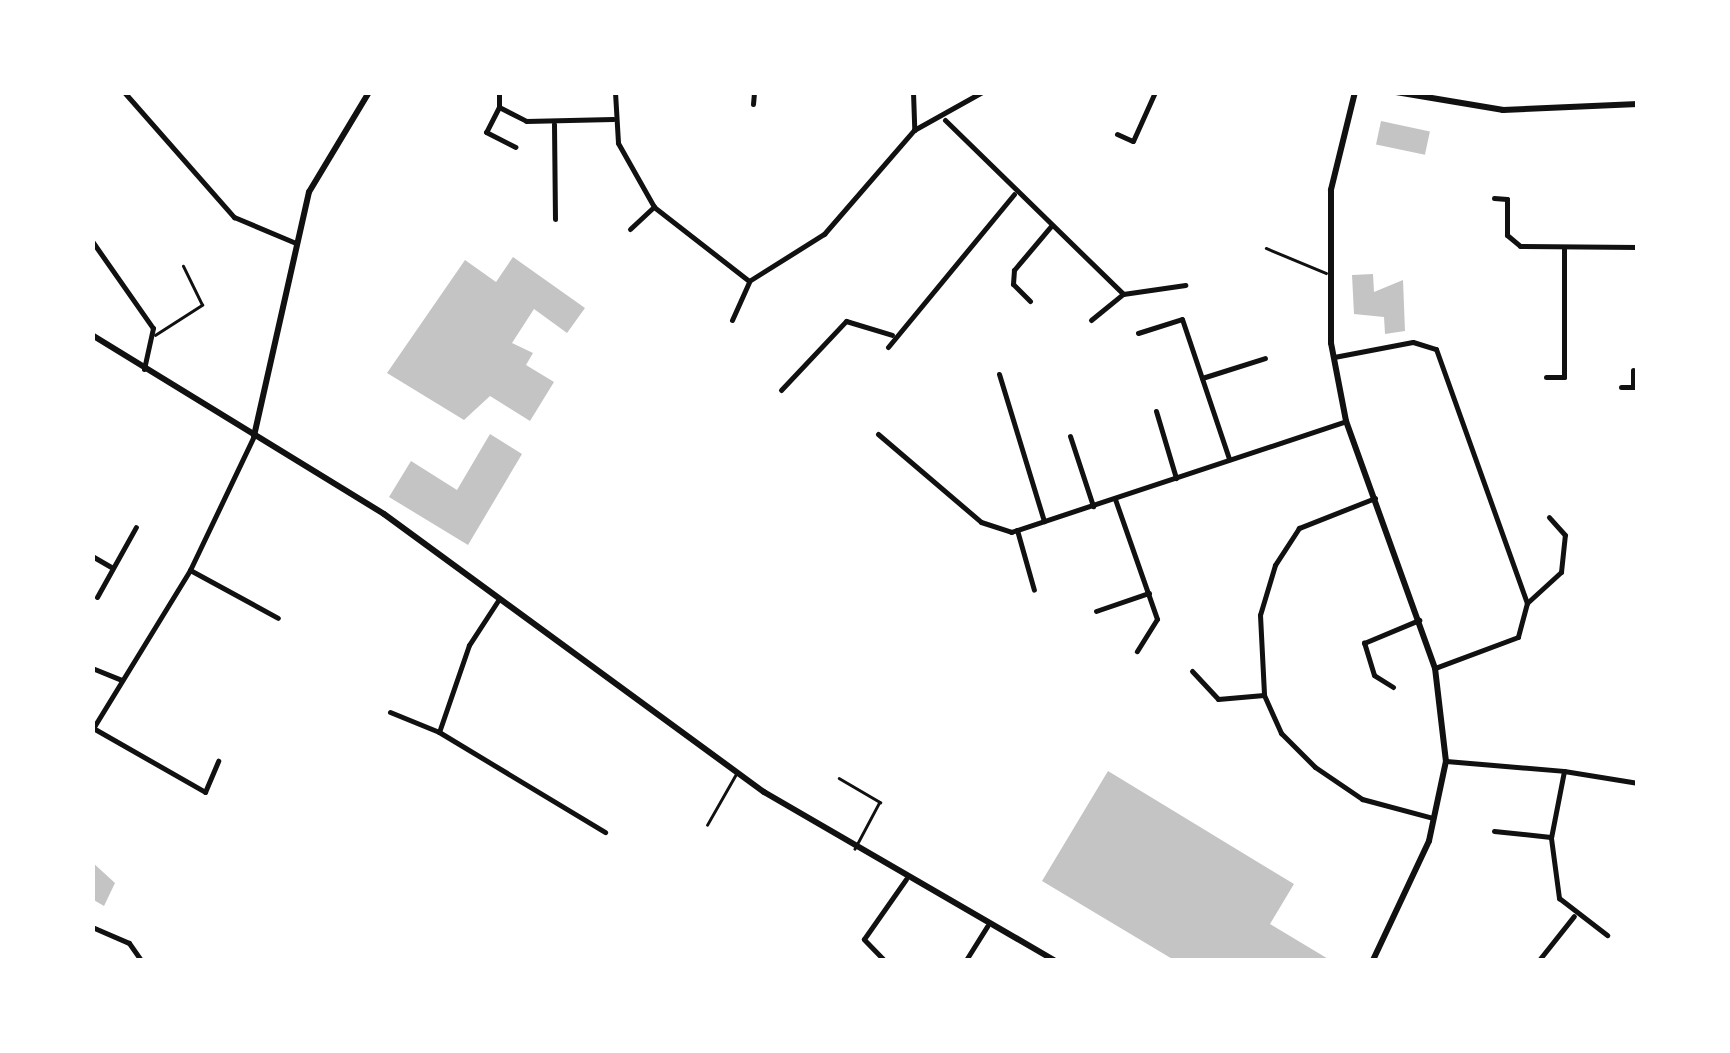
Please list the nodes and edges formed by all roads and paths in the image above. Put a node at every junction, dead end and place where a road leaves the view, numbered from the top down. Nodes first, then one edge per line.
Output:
1 (124, 92) edge
2 (369, 92) edge
3 (500, 92) edge
4 (615, 92) edge
5 (754, 92) edge
6 (914, 92) edge
7 (982, 92) edge
8 (1155, 92) edge
9 (1355, 92) edge
10 (1396, 92) edge
11 (1474, 92) edge
12 (753, 104) dead end
13 (1638, 104) edge
14 (1472, 106) junction
15 (499, 108) junction
16 (613, 119) junction
17 (945, 120) junction
18 (554, 124) junction
19 (914, 130) junction
20 (1117, 134) dead end
21 (515, 147) dead end
22 (1014, 194) junction
23 (1494, 198) dead end
24 (654, 207) junction
25 (554, 220) dead end
26 (1051, 226) junction
27 (630, 229) dead end
28 (92, 241) edge
29 (296, 243) junction
30 (1564, 247) junction
31 (1638, 247) edge
32 (1266, 248) dead end
33 (183, 266) dead end
34 (1326, 272) junction
35 (750, 282) junction
36 (1185, 286) dead end
37 (1123, 294) junction
38 (1030, 301) dead end
39 (732, 320) dead end
40 (1091, 320) dead end
41 (884, 324) dead end
42 (1138, 333) dead end
43 (92, 334) edge
44 (155, 335) junction
45 (892, 335) junction
46 (888, 346) dead end
47 (1334, 357) junction
48 (1265, 358) dead end
49 (144, 368) junction
50 (1633, 370) dead end
51 (999, 374) dead end
52 (1546, 377) dead end
53 (1202, 378) junction
54 (1621, 387) dead end
55 (1635, 387) edge
56 (781, 390) dead end
57 (1156, 411) dead end
58 (1346, 421) junction
59 (878, 434) dead end
60 (254, 436) junction
61 (1070, 436) dead end
62 (1228, 459) junction
63 (1176, 478) junction
64 (1114, 498) junction
65 (1375, 498) junction
66 (1093, 506) junction
67 (1549, 518) dead end
68 (1044, 521) junction
69 (136, 527) dead end
70 (1017, 530) junction
71 (92, 556) edge
72 (111, 567) junction
73 (190, 570) junction
74 (1034, 590) dead end
75 (1149, 593) junction
76 (97, 597) dead end
77 (499, 599) junction
78 (1528, 603) junction
79 (1096, 611) dead end
80 (278, 618) dead end
81 (1420, 620) junction
82 (1137, 651) dead end
83 (92, 668) edge
84 (1435, 668) junction
85 (1192, 671) dead end
86 (121, 680) junction
87 (1393, 687) dead end
88 (1264, 694) junction
89 (390, 712) dead end
90 (93, 729) edge
91 (439, 732) junction
92 (218, 761) dead end
93 (1446, 761) junction
94 (1564, 771) junction
95 (736, 774) junction
96 (839, 778) dead end
97 (1638, 782) edge
98 (1436, 818) junction
99 (707, 826) dead end
100 (1494, 831) dead end
101 (605, 832) dead end
102 (1551, 838) junction
103 (855, 849) junction
104 (906, 879) junction
105 (1574, 916) junction
106 (92, 926) edge
107 (986, 926) junction
108 (1607, 934) dead end
109 (142, 960) edge
110 (884, 960) edge
111 (966, 960) edge
112 (1049, 960) edge
113 (1374, 960) edge
114 (1539, 960) edge

1 - 29 street
2 - 29 street
3 - 15 street
4 - 16 street
5 - 12 street
6 - 19 street
7 - 17 street
8 - 20 street
9 - 34 street
10 - 14 street
11 - 14 street
13 - 14 street
15 - 18 street
15 - 21 street
16 - 18 street
16 - 24 street
17 - 19 street
17 - 22 street
18 - 25 street
19 - 35 street
22 - 26 street
22 - 45 street
23 - 30 street
24 - 27 street
24 - 35 street
26 - 37 street
26 - 38 street
28 - 44 street
29 - 60 street
30 - 31 street
30 - 52 street
32 - 34 lane
33 - 44 lane
34 - 47 street
35 - 39 street
36 - 37 street
37 - 40 street
41 - 45 street
42 - 53 street
43 - 49 street
44 - 49 street
45 - 46 street
45 - 56 street
47 - 58 street
47 - 78 street
48 - 53 street
49 - 60 street
50 - 55 street
51 - 68 street
53 - 62 street
54 - 55 street
57 - 63 street
58 - 62 street
58 - 65 street
59 - 70 street
60 - 73 street
60 - 77 street
61 - 66 street
62 - 63 street
63 - 64 street
64 - 66 street
64 - 75 street
65 - 81 street
65 - 88 street
66 - 68 street
67 - 78 street
68 - 70 street
69 - 72 street
70 - 74 street
71 - 72 street
72 - 76 street
73 - 80 street
73 - 86 street
75 - 79 street
75 - 82 street
77 - 91 street
77 - 95 street
78 - 84 street
81 - 84 street
81 - 87 street
83 - 86 street
84 - 93 street
85 - 88 street
86 - 90 street
88 - 98 street
89 - 91 street
90 - 92 street
91 - 101 street
93 - 94 street
93 - 98 street
94 - 97 street
94 - 102 street
95 - 99 lane
95 - 103 street
96 - 103 lane
98 - 113 street
100 - 102 street
102 - 105 street
103 - 104 street
104 - 107 street
104 - 110 street
105 - 108 street
105 - 114 street
106 - 109 street
107 - 111 street
107 - 112 street

